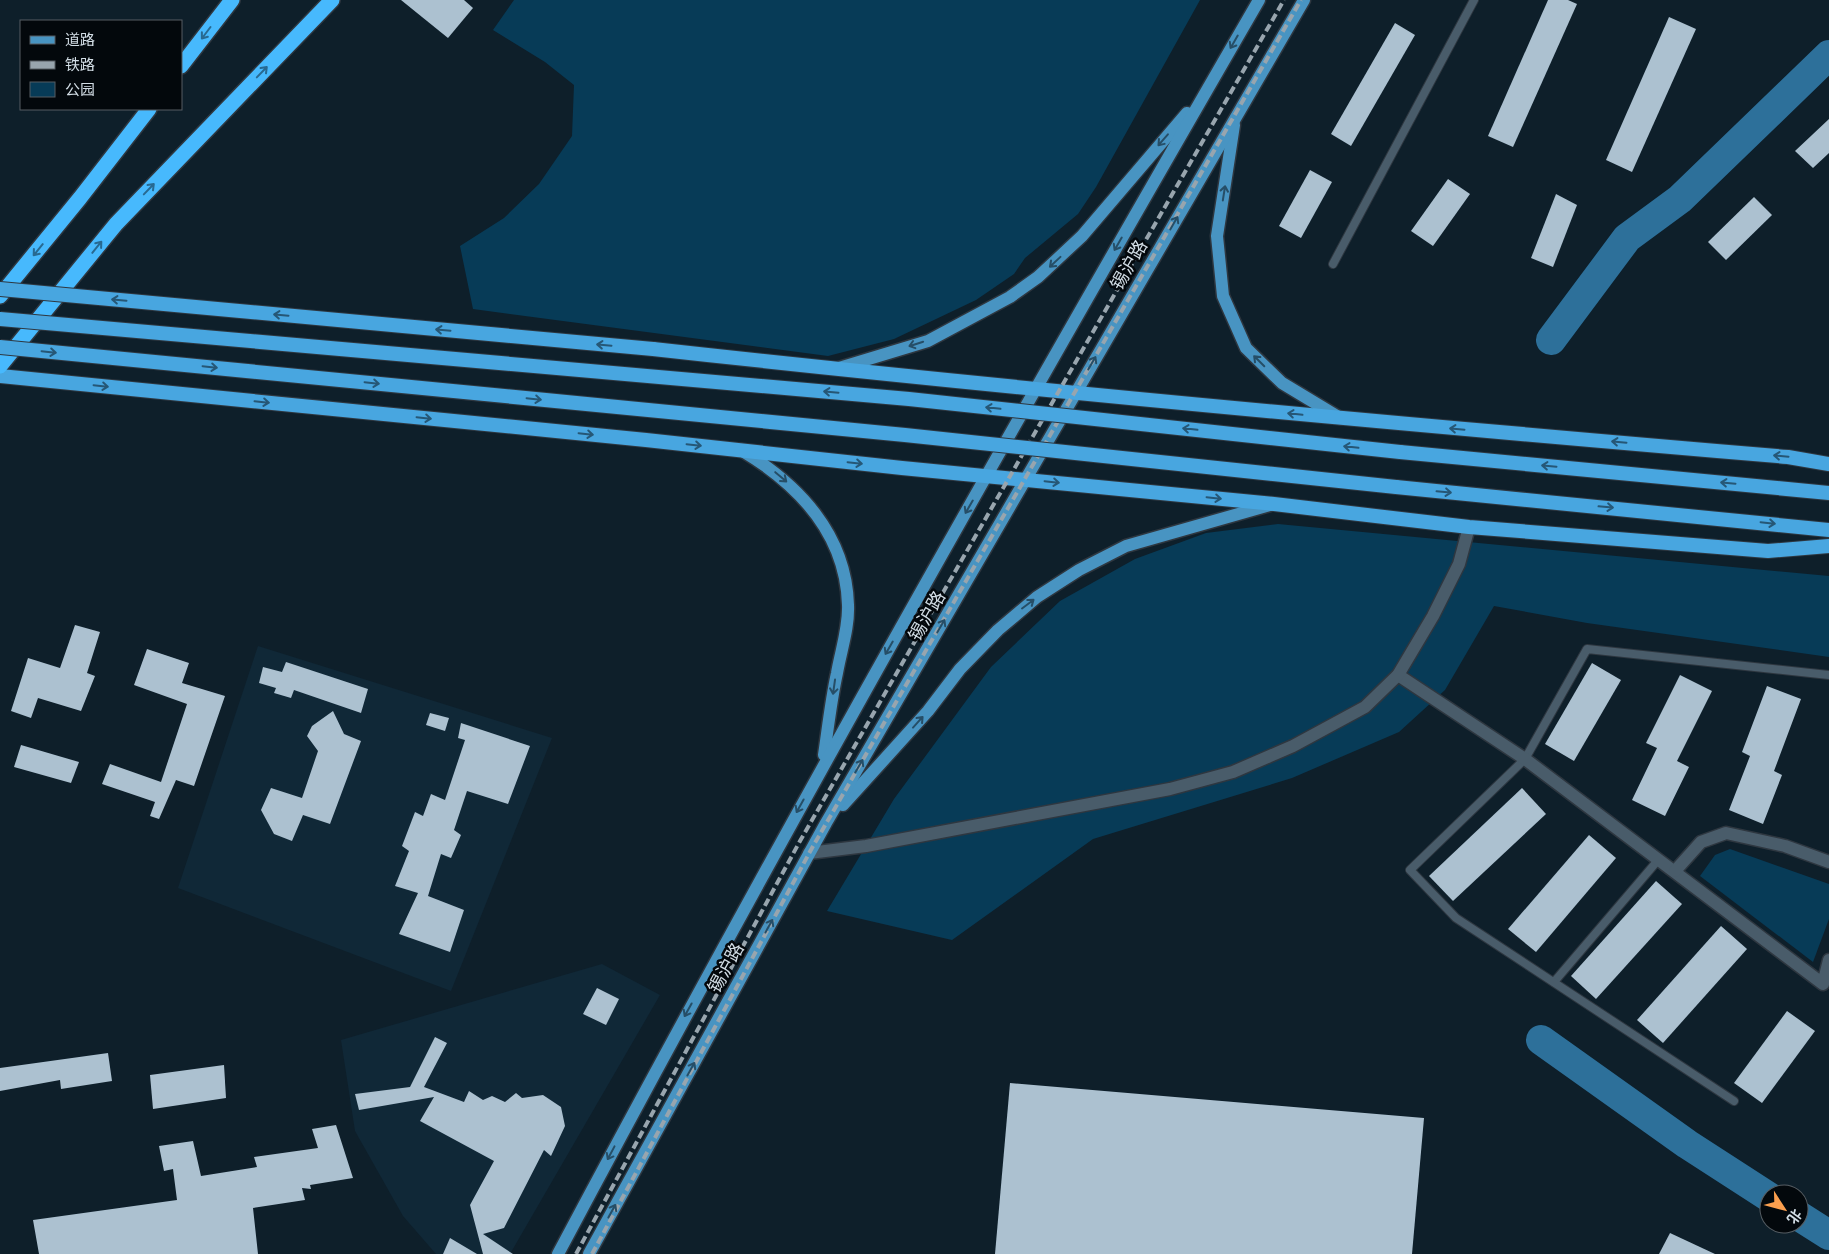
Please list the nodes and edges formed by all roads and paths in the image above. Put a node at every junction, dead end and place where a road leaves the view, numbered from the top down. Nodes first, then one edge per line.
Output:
1 (232, 0) edge
2 (332, 0) edge
3 (1259, 0) edge
4 (1304, 0) edge
5 (1474, 0) edge
6 (182, 65) edge
7 (1206, 90) junction
8 (148, 110) edge
9 (1235, 116) junction
10 (1333, 264) dead end
11 (0, 289) edge
12 (0, 296) edge
13 (0, 318) edge
14 (0, 347) edge
15 (0, 366) edge
16 (835, 369) junction
17 (0, 376) edge
18 (1034, 390) junction
19 (1075, 392) junction
20 (1342, 419) junction
21 (741, 450) junction
22 (1829, 464) edge
23 (987, 476) junction
24 (1027, 480) junction
25 (1829, 493) edge
26 (1274, 504) junction
27 (1469, 527) junction
28 (1829, 530) edge
29 (1829, 546) edge
30 (1829, 675) edge
31 (1398, 676) junction
32 (1524, 759) junction
33 (823, 763) junction
34 (826, 823) junction
35 (810, 853) junction
36 (1659, 859) junction
37 (1829, 862) edge
38 (1675, 871) junction
39 (1829, 960) edge
40 (1554, 982) junction
41 (1826, 986) edge
42 (1734, 1101) dead end
43 (558, 1254) edge
44 (589, 1254) edge

1 -> 6 highway
15 -> 2 highway
3 -> 7 main road
4 - 9 main road, 锡沪路
5 - 10 lane
7 -> 16 main road
7 -> 18 main road, 锡沪路
8 -> 12 highway
19 -> 9 main road, 锡沪路
20 -> 9 main road
16 -> 11 highway, bridge
25 -> 13 highway, bridge
14 -> 28 highway, bridge
16 - 18 highway
17 -> 21 highway
18 - 19 highway
18 - 23 main road, 锡沪路
20 -> 19 highway
19 - 24 main road, 锡沪路
22 -> 20 highway
21 -> 23 highway
21 -> 33 main road
23 - 24 highway
23 -> 33 main road, 锡沪路
24 -> 26 highway
34 -> 24 main road, 锡沪路
26 - 27 highway
34 -> 26 main road
27 - 29 highway
27 - 31 street
30 - 32 lane
31 - 32 street
31 - 35 street
32 - 36 street
32 - 40 lane
33 -> 43 main road, 锡沪路
34 - 35 main road, 锡沪路
44 -> 35 main road, 锡沪路
36 - 38 street
36 - 40 lane
37 - 38 street
38 - 41 street
39 - 41 street
40 - 42 lane

